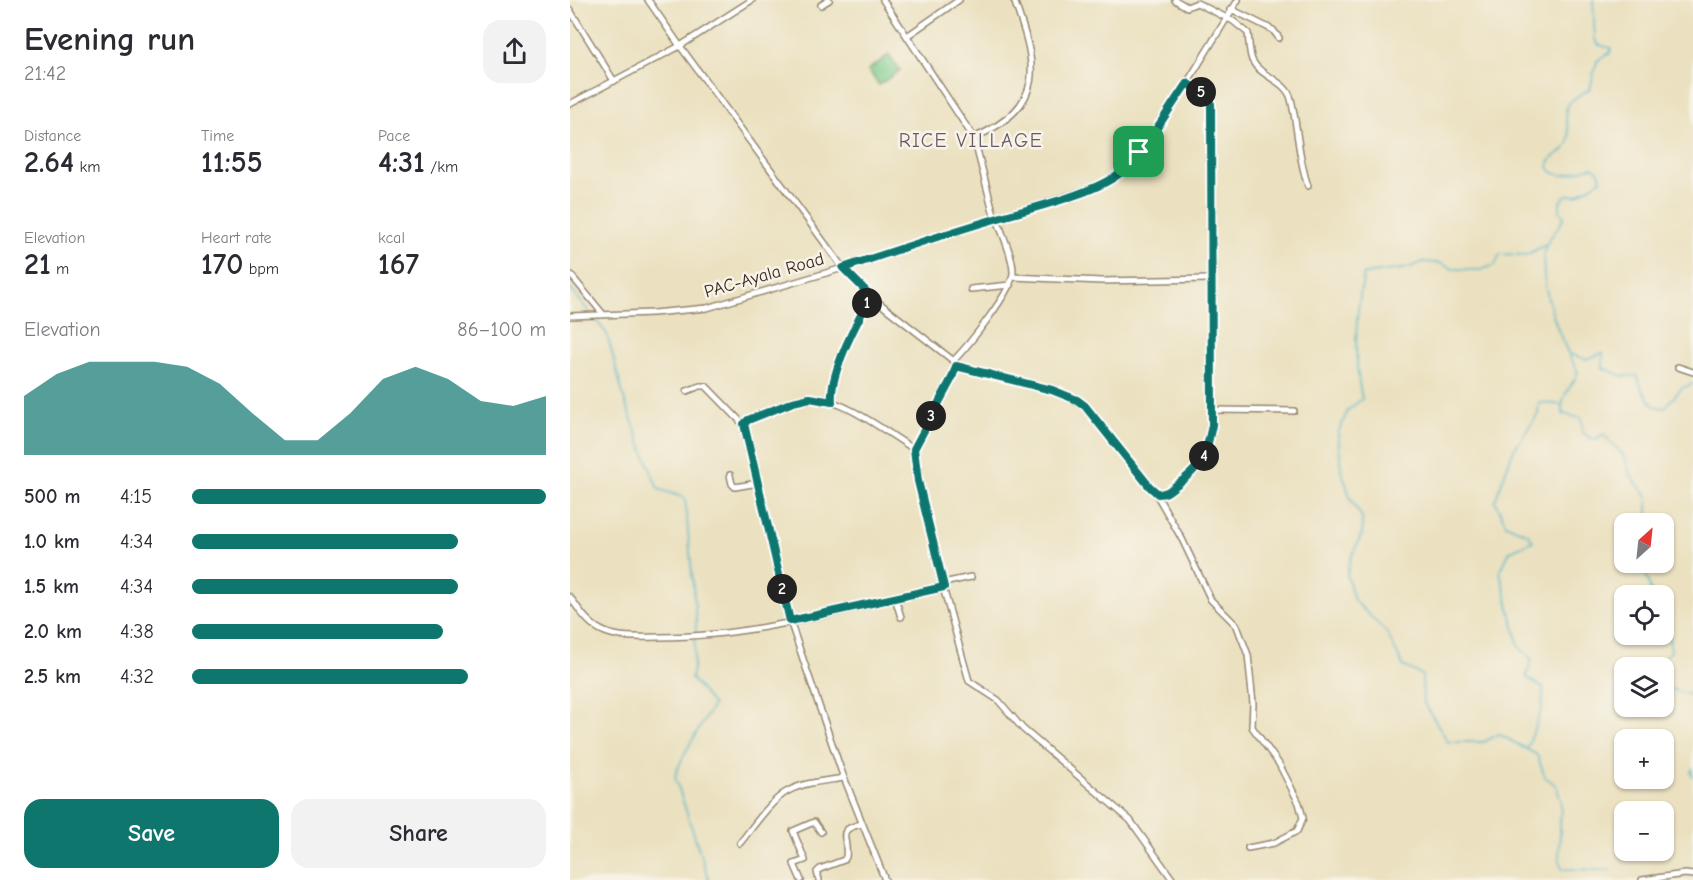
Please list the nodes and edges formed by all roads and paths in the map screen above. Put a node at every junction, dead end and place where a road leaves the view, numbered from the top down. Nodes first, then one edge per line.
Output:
1 (648, 0) edge
2 (752, 0) edge
3 (829, 0) edge
4 (883, 0) edge
5 (959, 0) edge
6 (1014, 0) edge
7 (1175, 0) edge
8 (1238, 0) edge
9 (821, 5) dead end
10 (1231, 9) junction
11 (570, 10) edge
12 (1226, 17) junction
13 (907, 36) junction
14 (1279, 38) dead end
15 (680, 46) junction
16 (614, 81) junction
17 (1187, 83) junction
18 (570, 104) edge
19 (974, 138) junction
20 (1308, 186) dead end
21 (996, 219) junction
22 (843, 268) junction
23 (570, 274) edge
24 (1013, 277) junction
25 (1211, 279) junction
26 (1010, 285) junction
27 (971, 289) dead end
28 (871, 296) junction
29 (601, 314) junction
30 (570, 316) edge
31 (955, 363) junction
32 (1678, 367) dead end
33 (1693, 372) edge
34 (687, 391) dead end
35 (832, 402) junction
36 (1212, 410) junction
37 (1294, 411) dead end
38 (744, 424) junction
39 (914, 449) junction
40 (730, 475) dead end
41 (758, 483) junction
42 (1155, 492) junction
43 (971, 577) dead end
44 (943, 585) junction
45 (570, 597) edge
46 (895, 598) junction
47 (901, 617) dead end
48 (790, 621) junction
49 (844, 778) junction
50 (862, 824) junction
51 (821, 832) dead end
52 (740, 843) dead end
53 (1248, 848) dead end
54 (1693, 875) edge
55 (801, 880) edge
56 (819, 880) edge
57 (885, 880) edge
58 (1173, 880) edge
59 (1642, 880) edge

1 - 15 street
2 - 15 street
3 - 9 street
4 - 13 street
5 - 13 street
6 - 19 street
7 - 12 street
8 - 10 street, PAC-Ayala Road
10 - 12 street, PAC-Ayala Road
10 - 14 street
11 - 16 street
12 - 17 street, PAC-Ayala Road
12 - 20 street
13 - 19 street
15 - 16 street
15 - 22 street
16 - 18 street
17 - 21 street, PAC-Ayala Road
17 - 25 street
19 - 21 street
21 - 22 street, PAC-Ayala Road
21 - 24 street
22 - 28 street
22 - 29 street, PAC-Ayala Road
23 - 29 street
24 - 25 street
24 - 26 street
25 - 36 street
26 - 27 street
26 - 31 street
28 - 31 street
28 - 35 street
29 - 30 street, PAC-Ayala Road
31 - 39 street
31 - 42 street
32 - 33 street
34 - 38 street
35 - 38 street
35 - 39 street
36 - 37 street
36 - 42 street
38 - 41 street
39 - 44 street
40 - 41 street
41 - 48 street
42 - 53 street
43 - 44 street
44 - 46 street
44 - 58 street
45 - 48 street
46 - 47 street
46 - 48 street
48 - 49 street
49 - 50 street
49 - 52 street
50 - 56 street
50 - 57 street
51 - 55 street
54 - 59 street

